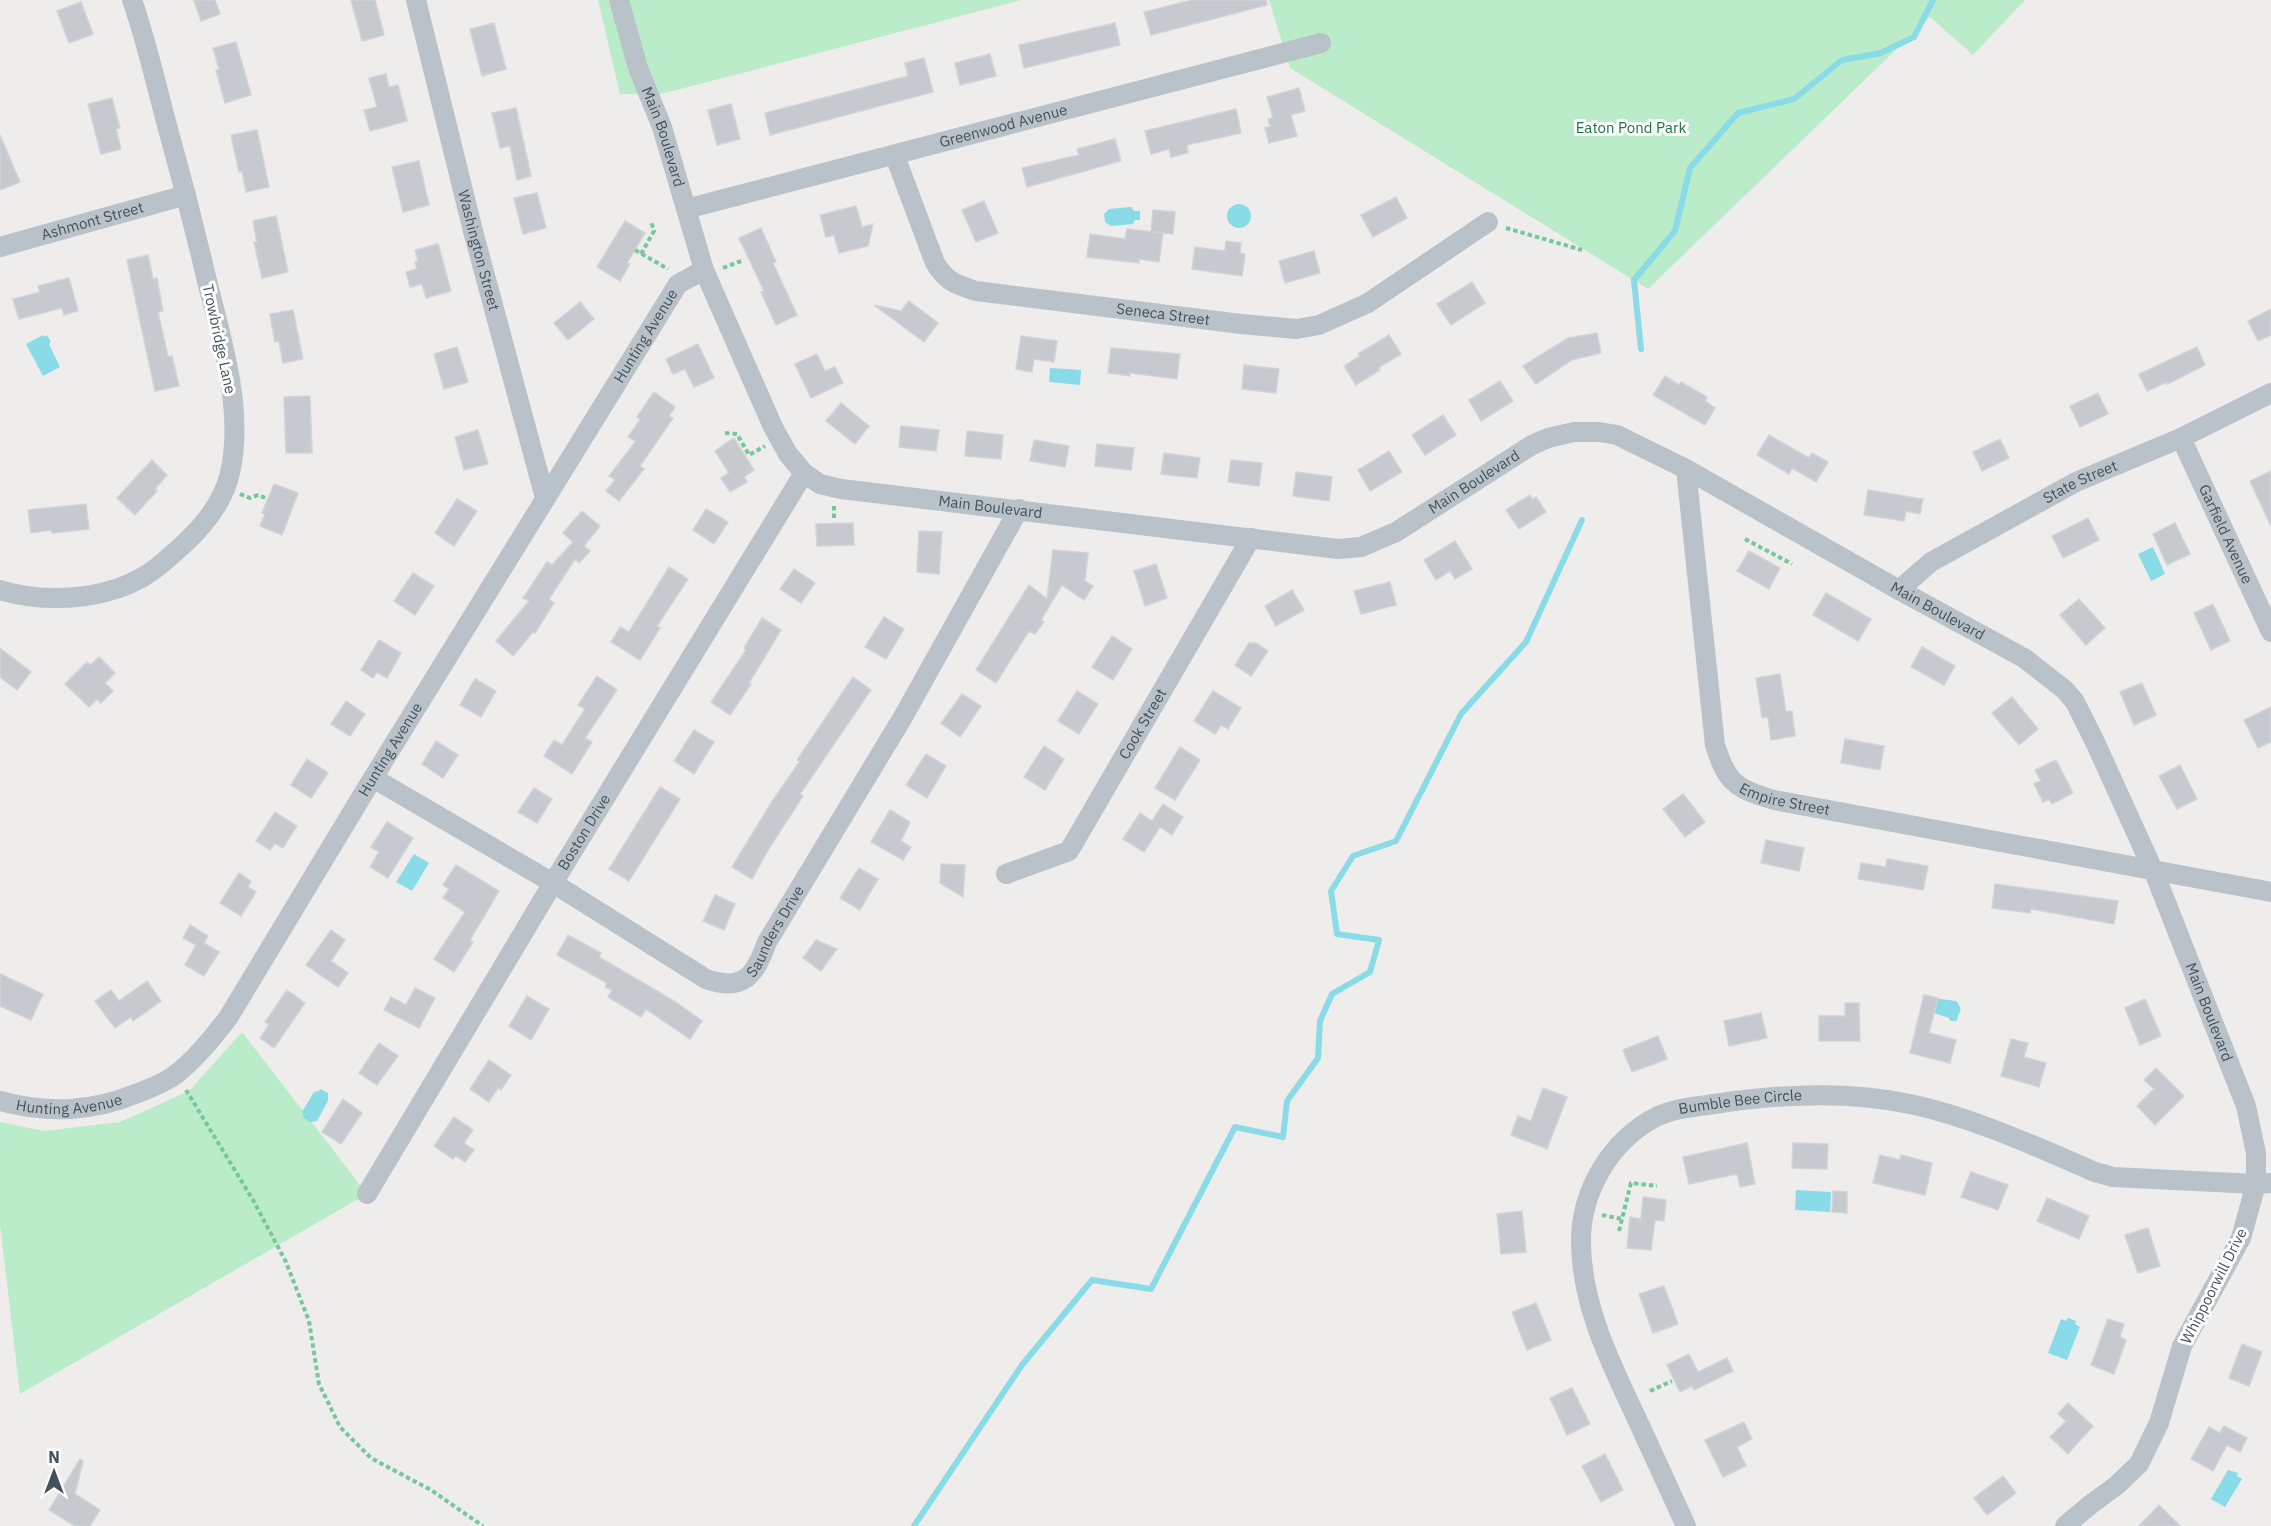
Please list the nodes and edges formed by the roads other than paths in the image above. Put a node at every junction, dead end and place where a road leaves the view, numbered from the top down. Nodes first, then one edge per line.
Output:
1 (132, 0) edge
2 (416, 0) edge
3 (619, 0) edge
4 (1321, 43) dead end
5 (895, 156) junction
6 (186, 195) junction
7 (686, 209) junction
8 (1488, 222) road end
9 (0, 247) edge
10 (704, 270) junction
11 (2271, 393) edge
12 (2181, 438) junction
13 (1686, 468) junction
14 (804, 473) junction
15 (545, 498) junction
16 (1019, 509) junction
17 (1251, 538) junction
18 (0, 590) edge
19 (1899, 590) junction
20 (2271, 632) edge
21 (373, 778) junction
22 (2154, 872) junction
23 (1006, 874) dead end
24 (553, 882) junction
25 (2271, 892) edge
26 (0, 1101) edge
27 (2263, 1184) edge
28 (367, 1194) dead end
29 (1680, 1524) edge
30 (2065, 1526) edge

1 - 6 street, Trowbridge Lane
2 - 15 street, Washington Street
3 - 7 street, Main Boulevard
4 - 5 street, Greenwood Avenue
5 - 7 street, Greenwood Avenue
5 - 8 street, Seneca Street
6 - 9 street, Ashmont Street
6 - 18 street, Trowbridge Lane
7 - 10 street, Main Boulevard
10 - 14 street, Main Boulevard
10 - 15 street, Hunting Avenue
11 - 12 street, State Street
12 - 19 street, State Street
12 - 20 street, Garfield Avenue
13 - 17 street, Main Boulevard
13 - 19 street, Main Boulevard
13 - 22 street, Empire Street
14 - 16 street, Main Boulevard
14 - 24 street, Boston Drive
15 - 21 street, Hunting Avenue
16 - 17 street, Main Boulevard
16 - 24 street, Saunders Drive
17 - 23 street, Cook Street
19 - 22 street, Main Boulevard
21 - 24 street, Saunders Drive
21 - 26 street, Hunting Avenue
22 - 25 street, Empire Street
22 - 27 street, Main Boulevard
24 - 28 street, Boston Drive
27 - 29 street, Bumble Bee Circle
27 - 30 street, Whippoorwill Drive

